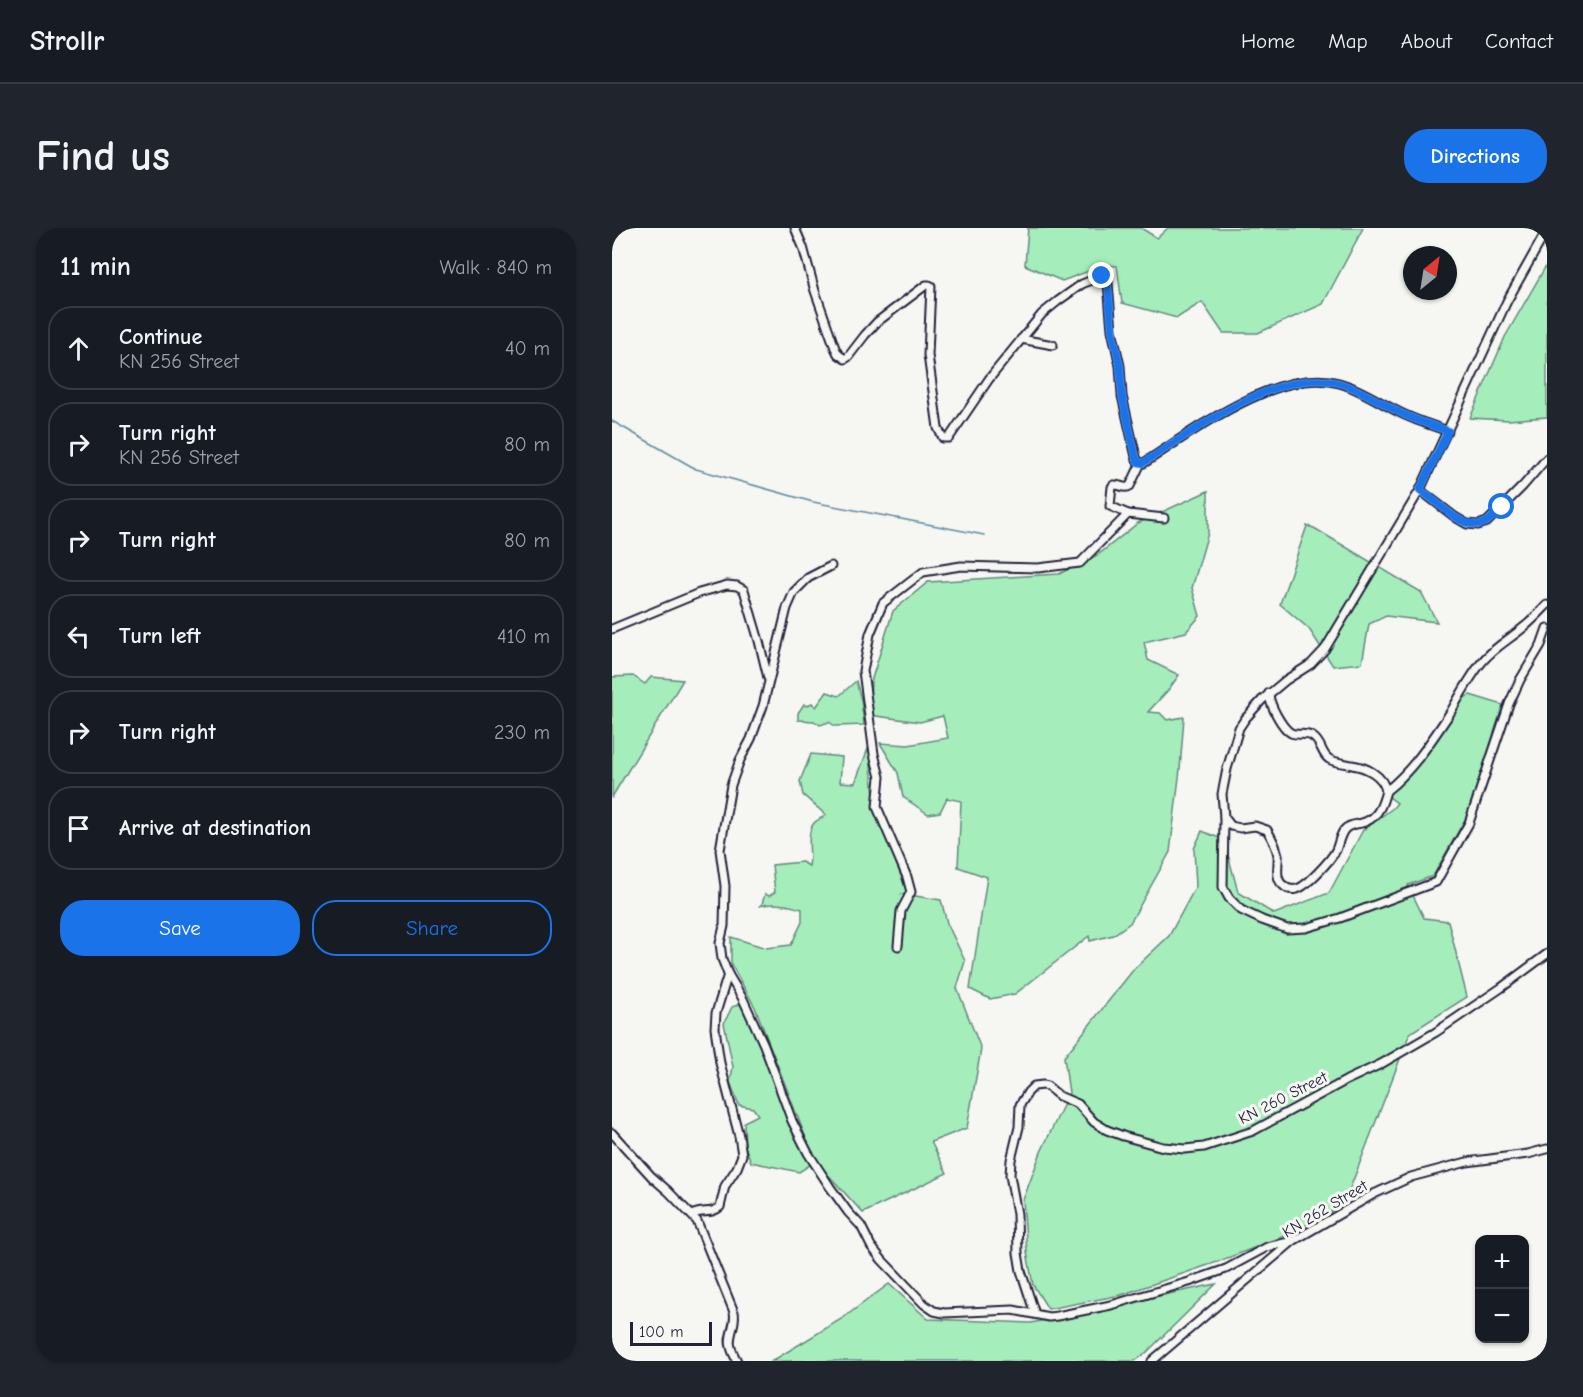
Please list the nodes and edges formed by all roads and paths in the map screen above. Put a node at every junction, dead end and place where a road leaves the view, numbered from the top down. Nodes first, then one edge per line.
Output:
1 (795, 228) edge
2 (1547, 230) edge
3 (1022, 339) junction
4 (1053, 345) dead end
5 (1448, 431) junction
6 (1547, 458) edge
7 (1141, 463) junction
8 (1420, 490) junction
9 (1128, 514) junction
10 (1164, 518) dead end
11 (831, 566) dead end
12 (1547, 605) edge
13 (612, 628) edge
14 (1547, 628) edge
15 (769, 681) junction
16 (1269, 693) junction
17 (1386, 790) junction
18 (1224, 817) junction
19 (898, 946) dead end
20 (1547, 954) edge
21 (728, 974) junction
22 (612, 1133) edge
23 (1547, 1149) edge
24 (692, 1215) junction
25 (1293, 1241) junction
26 (1035, 1314) junction
27 (737, 1361) edge
28 (1152, 1361) edge

1 - 3 street
2 - 5 street
3 - 4 street
3 - 7 street
5 - 7 street
5 - 8 street
6 - 8 street
7 - 9 street
8 - 16 street
9 - 10 street
9 - 19 street
11 - 15 street
12 - 17 street
13 - 15 street
14 - 18 street
15 - 21 street
16 - 17 street
16 - 18 street
17 - 18 street
20 - 26 street, KN 260 Street
21 - 24 street
21 - 26 street
22 - 24 street
23 - 25 street, KN 262 Street
24 - 27 street
25 - 26 street
25 - 28 street, KN 262 Street

